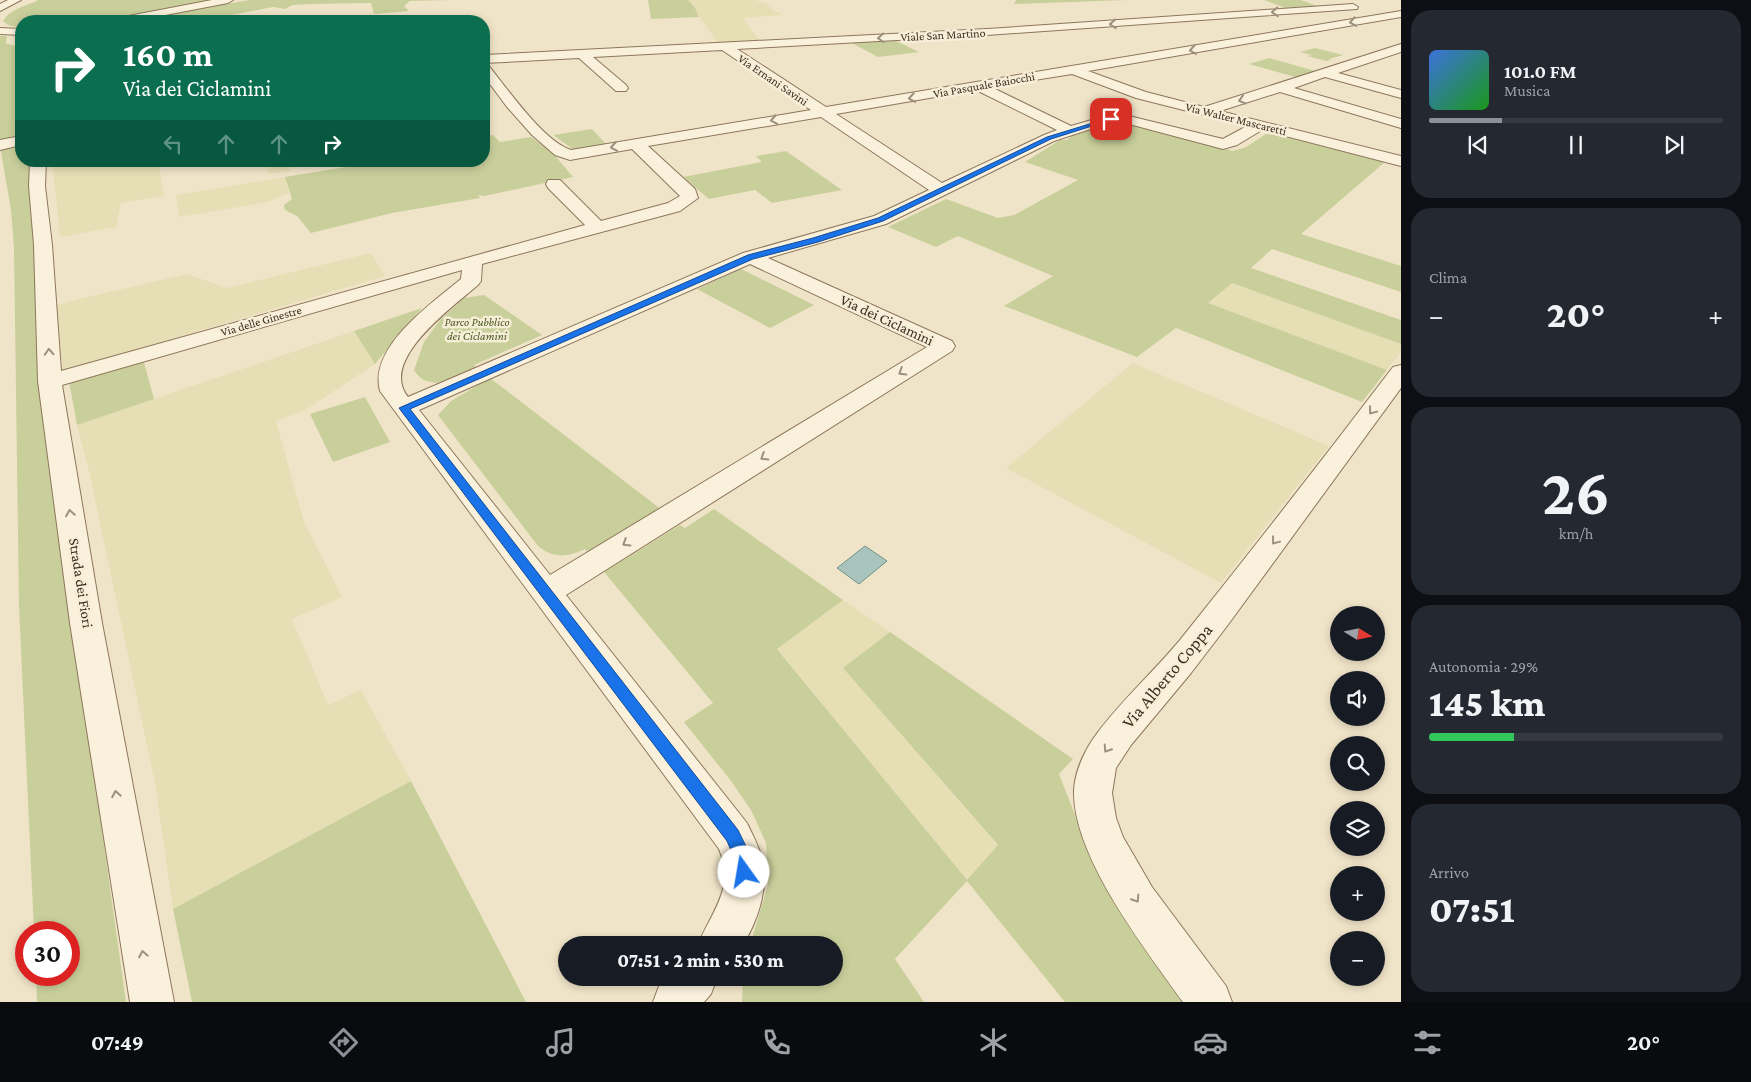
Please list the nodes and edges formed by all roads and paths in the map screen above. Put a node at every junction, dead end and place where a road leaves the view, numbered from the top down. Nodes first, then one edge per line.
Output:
1 (16, 0) edge
2 (228, 0) edge
3 (1366, 6) dead end
4 (1401, 6) edge
5 (0, 8) edge
6 (147, 15) edge
7 (0, 32) edge
8 (15, 37) edge
9 (724, 46) junction
10 (1401, 48) edge
11 (582, 54) junction
12 (490, 59) edge
13 (1074, 70) junction
14 (1324, 73) junction
15 (490, 75) edge
16 (978, 86) junction
17 (621, 88) dead end
18 (1280, 88) junction
19 (1401, 94) edge
20 (1203, 111) junction
21 (822, 112) junction
22 (1401, 124) edge
23 (1260, 125) junction
24 (1070, 131) junction
25 (15, 142) edge
26 (2, 144) edge
27 (636, 144) junction
28 (1401, 161) edge
29 (38, 167) edge
30 (554, 184) dead end
31 (942, 190) junction
32 (597, 227) junction
33 (750, 257) junction
34 (472, 261) junction
35 (1401, 372) edge
36 (50, 381) junction
37 (404, 408) junction
38 (547, 592) junction
39 (724, 936) edge
40 (152, 1002) edge
41 (1210, 1002) edge

1 - 5 street
2 - 6 street
3 -> 9 street, Viale San Martino
4 -> 13 street, Via Pasquale Baiocchi
7 - 8 street
9 - 11 street, Viale San Martino
9 - 21 street, Via Ernani Savini
10 - 14 street
11 - 12 street, Viale San Martino
11 - 17 street
13 - 16 street, Via Pasquale Baiocchi
13 - 20 street, Via Walter Mascaretti
14 - 18 street
14 - 19 street
27 -> 15 street, Via Pasquale Baiocchi
16 -> 21 street, Via Pasquale Baiocchi
16 - 24 street
18 -> 20 street
18 - 22 street
20 - 23 street, Via Walter Mascaretti
21 -> 27 street, Via Pasquale Baiocchi
21 - 31 street, Via Ernani Savini
23 - 24 street
23 - 28 street, Via Walter Mascaretti
24 - 31 street
25 - 26 street
27 - 32 street, Via delle Ginestre
36 -> 29 street, Strada dei Fiori
30 - 32 street
31 - 33 street
32 - 34 street, Via delle Ginestre
33 - 37 street
33 -> 38 street, Via dei Ciclamini
34 - 36 street, Via delle Ginestre
34 - 37 street
35 -> 41 street, Via Alberto Coppa
40 -> 36 street, Strada dei Fiori
37 - 38 street
38 - 39 street

